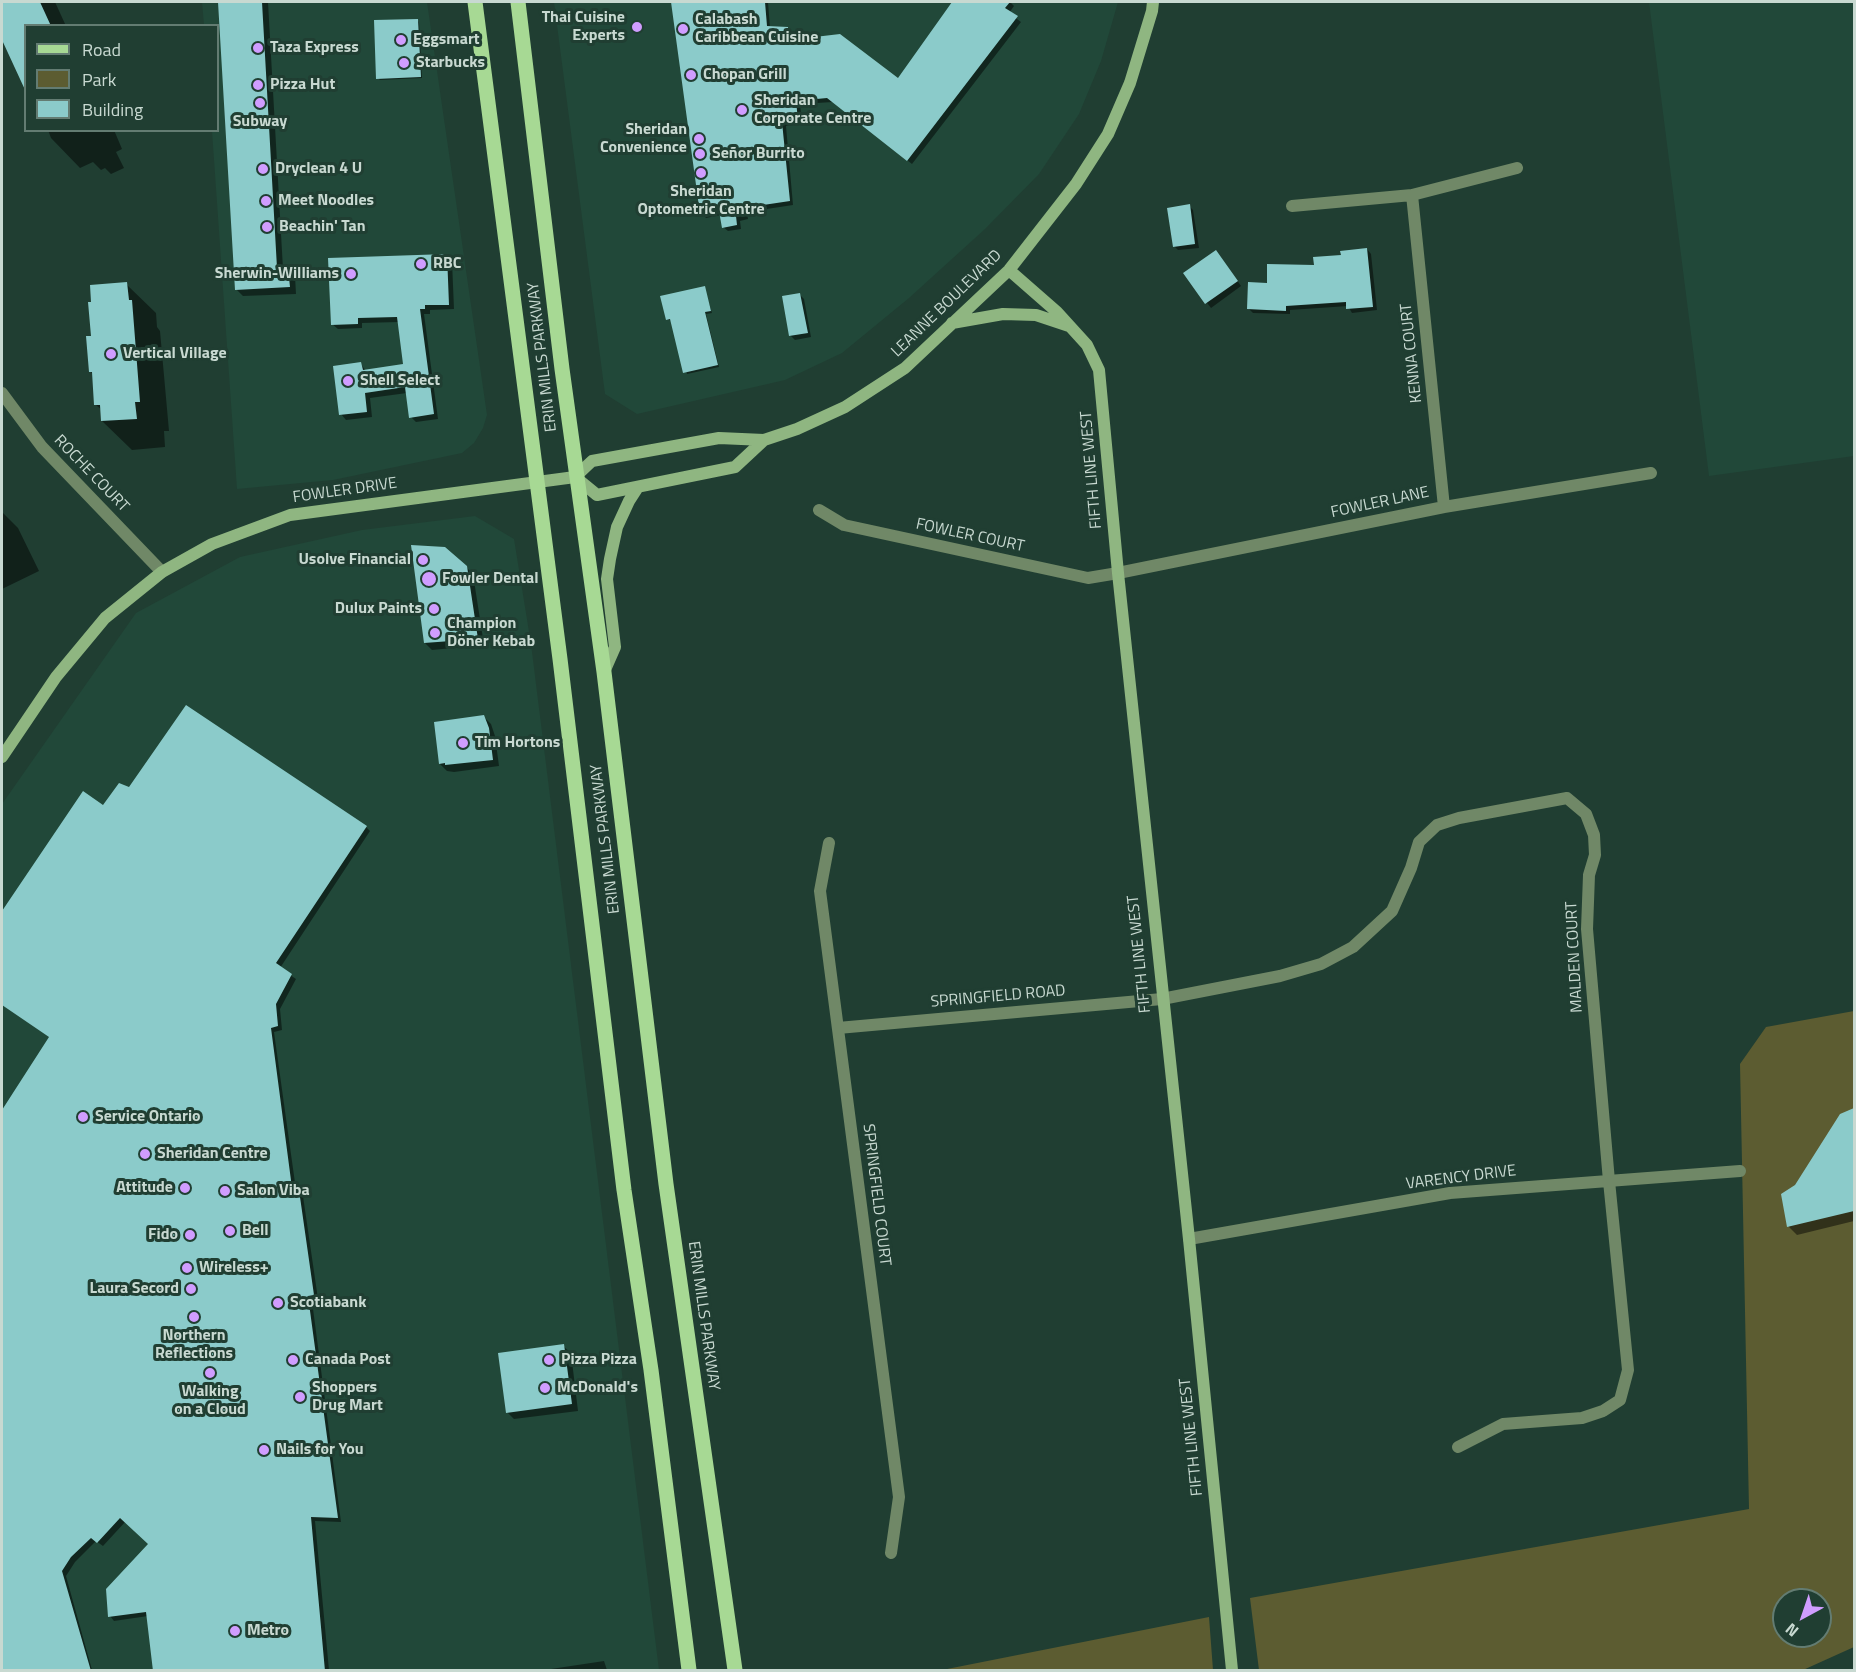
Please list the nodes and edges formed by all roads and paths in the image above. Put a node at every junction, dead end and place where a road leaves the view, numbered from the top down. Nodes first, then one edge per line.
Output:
1 (475, 2) edge
2 (519, 2) edge
3 (1153, 2) edge
4 (1517, 168) dead end
5 (1412, 195) junction
6 (1292, 206) dead end
7 (1009, 270) junction
8 (952, 323) junction
9 (1070, 326) junction
10 (2, 393) edge
11 (764, 440) junction
12 (1651, 472) dead end
13 (575, 477) junction
14 (536, 482) junction
15 (638, 487) junction
16 (1444, 507) junction
17 (819, 510) dead end
18 (162, 572) junction
19 (1118, 573) junction
20 (604, 672) junction
21 (2, 757) edge
22 (829, 843) dead end
23 (1162, 999) junction
24 (838, 1028) junction
25 (1740, 1171) dead end
26 (1609, 1181) junction
27 (1189, 1239) junction
28 (1458, 1447) dead end
29 (891, 1553) dead end
30 (689, 1671) edge
31 (735, 1671) edge
32 (1232, 1671) edge

1 - 14 main road, ERIN MILLS PARKWAY
2 - 13 main road, ERIN MILLS PARKWAY
3 - 7 street, LEANNE BOULEVARD
4 - 5 street
5 - 6 street
5 - 16 street, KENNA COURT
7 - 8 street, LEANNE BOULEVARD
7 - 9 street, FIFTH LINE WEST
8 - 9 street
8 - 11 street, LEANNE BOULEVARD
9 - 19 street, FIFTH LINE WEST
10 - 18 street, ROCHE COURT
11 - 13 street, LEANNE BOULEVARD
11 - 15 street, LEANNE BOULEVARD
12 - 16 street, FOWLER LANE
13 - 14 street, FOWLER DRIVE
13 - 15 street, LEANNE BOULEVARD
13 - 20 main road, ERIN MILLS PARKWAY
14 - 18 street, FOWLER DRIVE
14 - 30 main road, ERIN MILLS PARKWAY
15 - 20 street
16 - 19 street, FOWLER LANE
17 - 19 street, FOWLER COURT
18 - 21 street, FOWLER DRIVE
19 - 23 street, FIFTH LINE WEST
20 - 31 main road, ERIN MILLS PARKWAY
22 - 24 street, SPRINGFIELD COURT
23 - 24 street, SPRINGFIELD ROAD
23 - 26 street, MALDEN COURT
23 - 27 street, FIFTH LINE WEST
24 - 29 street, SPRINGFIELD COURT
25 - 26 street, VARENCY DRIVE
26 - 27 street, VARENCY DRIVE
26 - 28 street, MALDEN COURT
27 - 32 street, FIFTH LINE WEST

